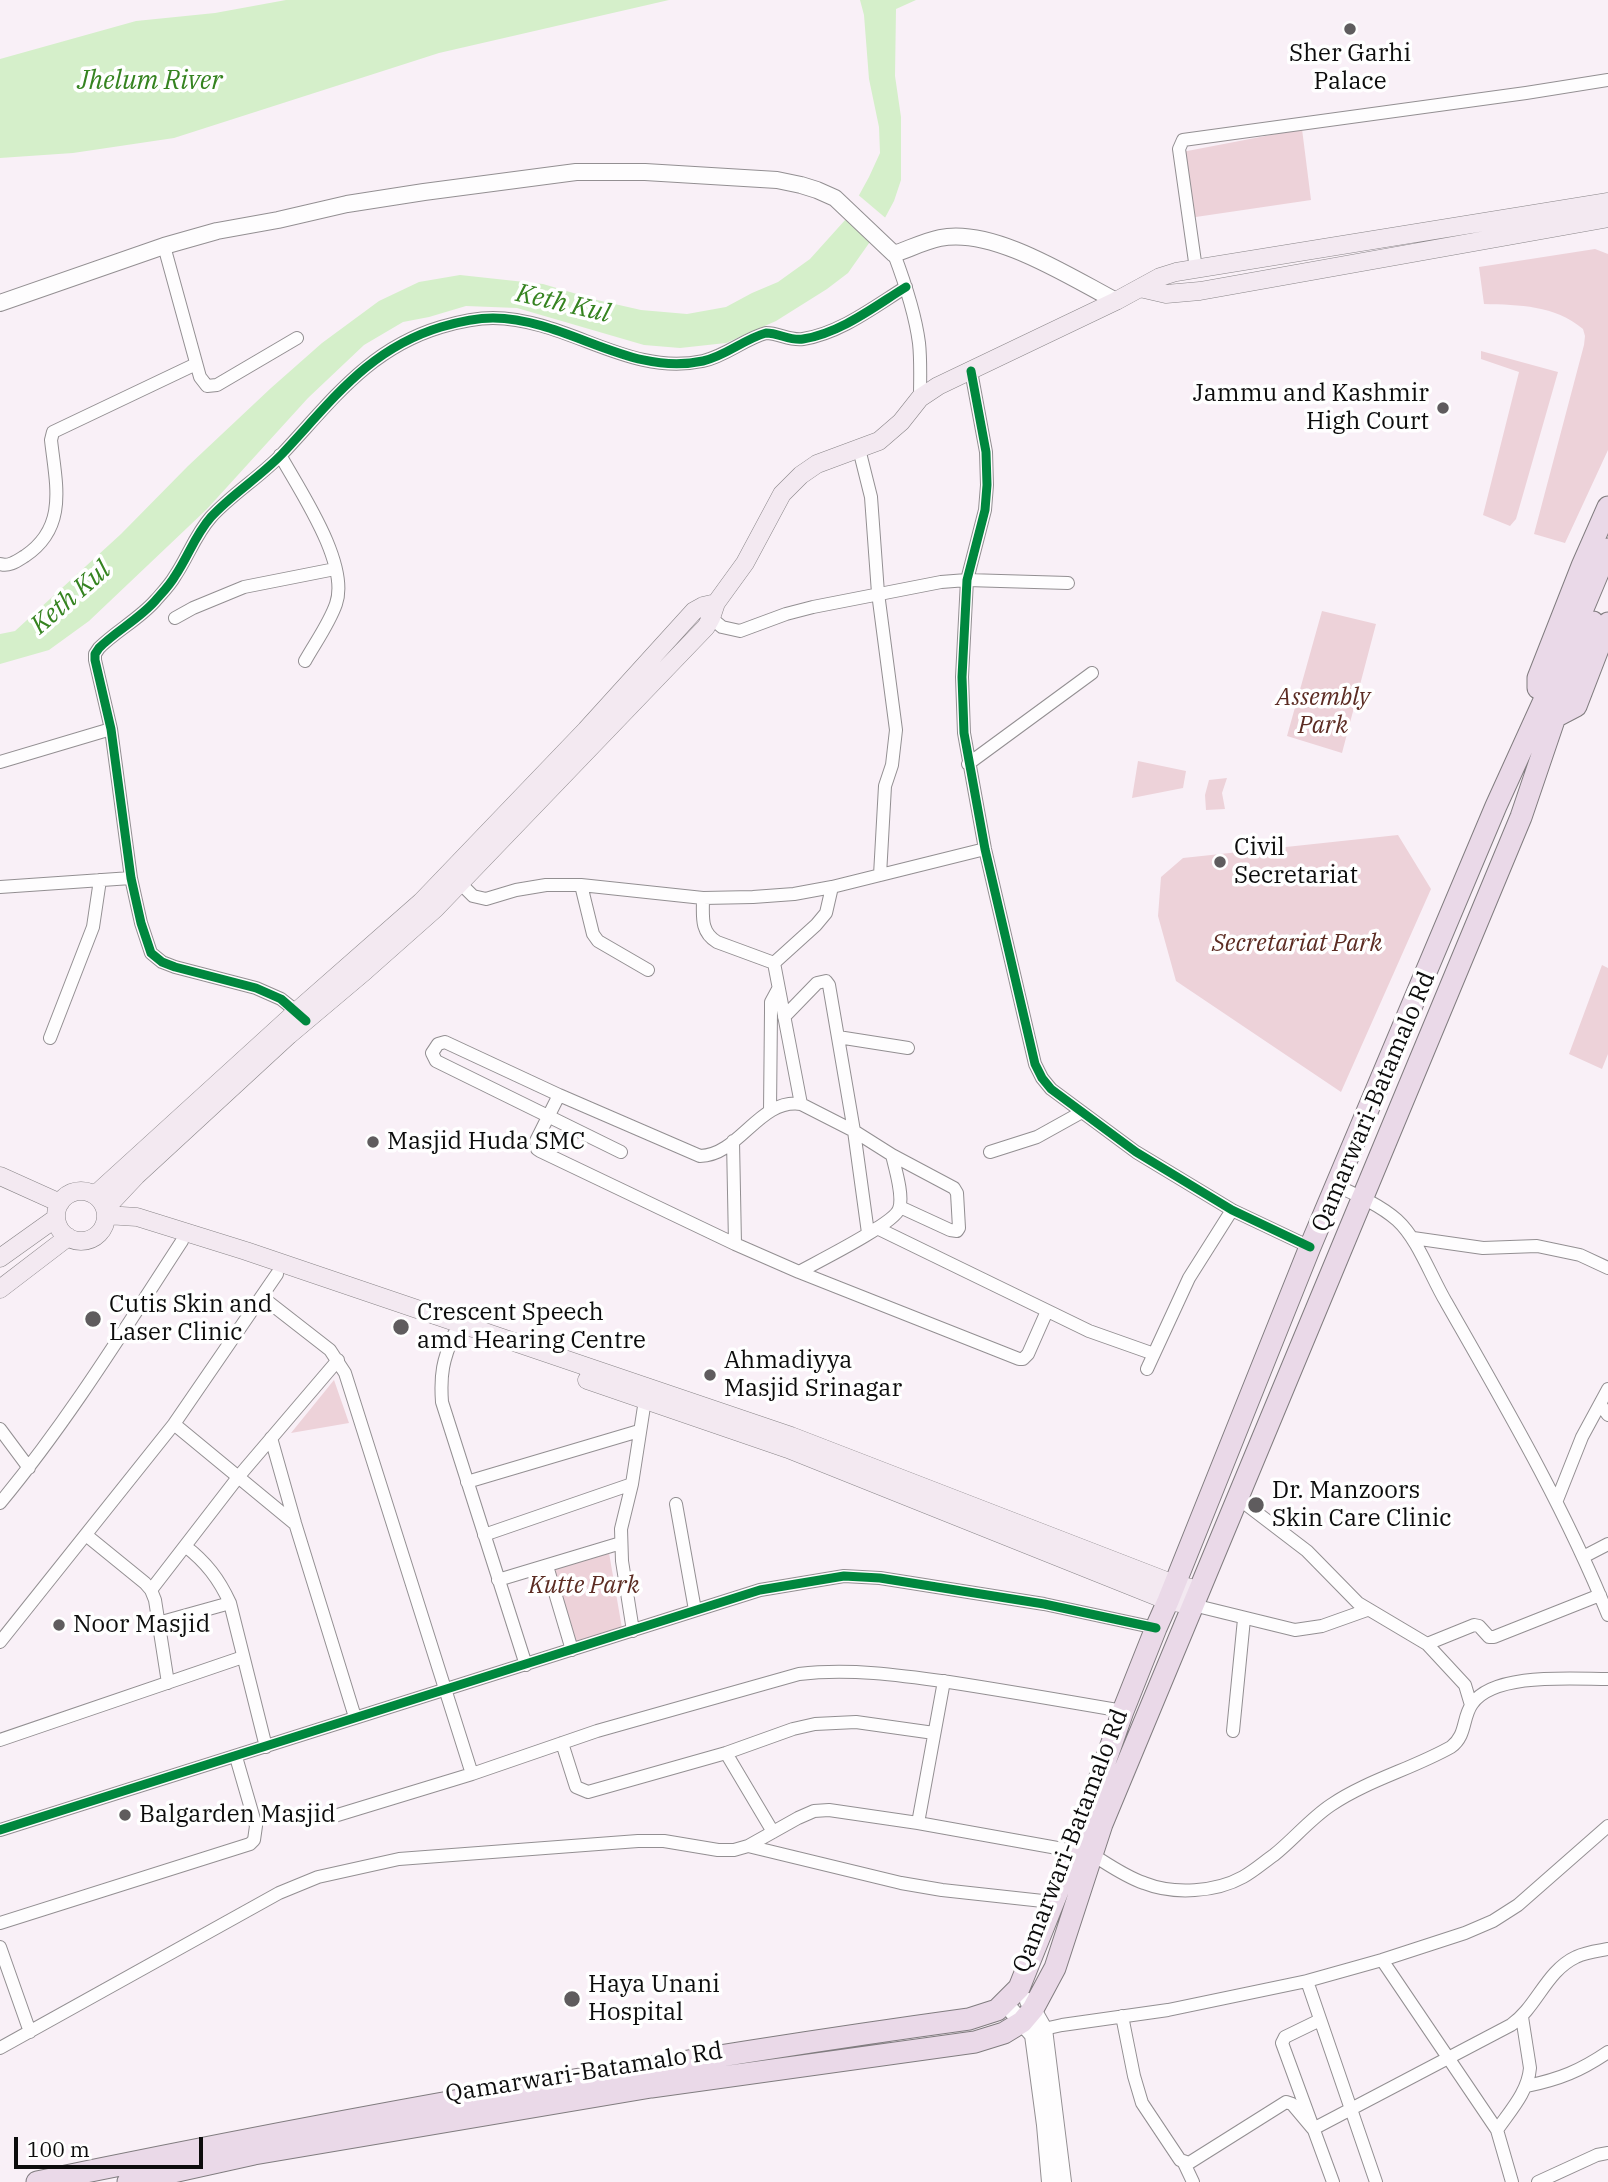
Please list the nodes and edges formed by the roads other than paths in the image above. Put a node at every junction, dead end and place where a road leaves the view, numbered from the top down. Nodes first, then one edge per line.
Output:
1 (1608, 80) edge
2 (1608, 202) edge
3 (1608, 218) edge
4 (164, 246) junction
5 (891, 251) junction
6 (1196, 269) junction
7 (906, 287) junction
8 (1140, 288) junction
9 (1116, 301) junction
10 (0, 303) edge
11 (297, 338) dead end
12 (196, 364) junction
13 (971, 371) junction
14 (920, 398) junction
15 (859, 449) junction
16 (280, 455) junction
17 (1608, 507) edge
18 (1608, 549) edge
19 (0, 564) edge
20 (335, 569) junction
21 (967, 580) junction
22 (1068, 583) dead end
23 (1608, 584) edge
24 (878, 593) junction
25 (714, 610) junction
26 (175, 618) dead end
27 (1608, 623) edge
28 (304, 661) dead end
29 (1092, 673) dead end
30 (1559, 685) junction
31 (1547, 714) junction
32 (111, 729) junction
33 (0, 762) edge
34 (968, 764) junction
35 (985, 849) junction
36 (880, 875) junction
37 (455, 877) junction
38 (131, 878) junction
39 (100, 880) junction
40 (581, 885) junction
41 (0, 887) edge
42 (832, 887) junction
43 (703, 898) junction
44 (774, 962) junction
45 (648, 970) dead end
46 (778, 989) junction
47 (301, 1016) junction
48 (784, 1017) junction
49 (838, 1037) junction
50 (50, 1038) dead end
51 (908, 1048) dead end
52 (559, 1095) junction
53 (801, 1104) junction
54 (770, 1111) junction
55 (1082, 1112) junction
56 (548, 1116) junction
57 (854, 1131) junction
58 (733, 1141) junction
59 (621, 1152) dead end
60 (990, 1152) dead end
61 (892, 1155) junction
62 (0, 1176) edge
63 (1337, 1186) junction
64 (1362, 1198) junction
65 (900, 1207) junction
66 (58, 1210) junction
67 (103, 1210) junction
68 (1233, 1210) junction
69 (872, 1231) junction
70 (68, 1237) junction
71 (1413, 1238) junction
72 (182, 1241) junction
73 (734, 1244) junction
74 (1310, 1247) junction
75 (0, 1258) edge
76 (1608, 1268) edge
77 (799, 1272) junction
78 (277, 1274) junction
79 (0, 1290) edge
80 (262, 1297) junction
81 (1047, 1311) junction
82 (454, 1334) junction
83 (1154, 1354) junction
84 (338, 1360) junction
85 (1147, 1369) dead end
86 (1608, 1389) edge
87 (645, 1399) junction
88 (1600, 1404) junction
89 (1608, 1415) edge
90 (174, 1424) junction
91 (0, 1429) edge
92 (639, 1431) junction
93 (271, 1438) junction
94 (5, 1445) edge
95 (29, 1468) junction
96 (239, 1476) junction
97 (467, 1482) junction
98 (632, 1484) junction
99 (1239, 1499) junction
100 (1557, 1500) junction
101 (0, 1503) edge
102 (676, 1504) dead end
103 (295, 1523) junction
104 (86, 1535) junction
105 (484, 1535) junction
106 (621, 1544) junction
107 (1608, 1544) edge
108 (185, 1546) junction
109 (1583, 1558) junction
110 (547, 1566) junction
111 (498, 1580) junction
112 (151, 1590) junction
113 (1171, 1593) junction
114 (1600, 1595) junction
115 (1196, 1597) junction
116 (230, 1603) junction
117 (695, 1610) junction
118 (1367, 1610) junction
119 (1608, 1615) edge
120 (1244, 1619) junction
121 (158, 1623) junction
122 (1156, 1628) junction
123 (633, 1630) junction
124 (0, 1642) edge
125 (1427, 1644) junction
126 (572, 1650) junction
127 (243, 1657) junction
128 (526, 1665) junction
129 (1608, 1679) edge
130 (944, 1681) junction
131 (168, 1683) junction
132 (445, 1689) junction
133 (1471, 1705) junction
134 (1123, 1711) junction
135 (355, 1717) junction
136 (1233, 1731) dead end
137 (934, 1733) junction
138 (0, 1740) edge
139 (562, 1743) junction
140 (266, 1746) junction
141 (726, 1753) junction
142 (236, 1757) junction
143 (472, 1774) junction
144 (331, 1817) dead end
145 (918, 1823) junction
146 (1608, 1826) edge
147 (0, 1830) edge
148 (773, 1832) junction
149 (748, 1846) junction
150 (1083, 1853) junction
151 (1053, 1900) junction
152 (0, 1923) edge
153 (0, 1947) edge
154 (1608, 1949) edge
155 (1382, 1960) junction
156 (1307, 1981) junction
157 (1011, 1995) junction
158 (1122, 2016) junction
159 (1522, 2017) junction
160 (1320, 2020) junction
161 (1033, 2024) junction
162 (30, 2032) junction
163 (0, 2048) edge
164 (1608, 2052) edge
165 (1448, 2059) junction
166 (1527, 2086) junction
167 (1352, 2109) junction
168 (1313, 2129) junction
169 (1497, 2130) junction
170 (1608, 2154) edge
171 (1184, 2162) junction
172 (37, 2182) edge
173 (128, 2182) edge
174 (1050, 2182) edge
175 (1063, 2182) edge
176 (1193, 2182) edge
177 (1333, 2182) edge
178 (1377, 2182) edge
179 (1512, 2182) edge
180 (1538, 2182) edge

1 - 6 street
2 - 6 main road
3 - 8 main road
4 - 5 street
4 - 10 street
4 - 12 street
5 - 7 street
5 - 9 street
6 - 8 main road
7 - 14 street
7 - 16 street
8 - 9 main road
9 - 13 main road
11 - 12 street
12 - 19 street
13 - 14 main road
13 - 21 street
14 - 15 main road
15 - 24 street
15 - 25 main road
16 - 20 street
16 - 32 street
17 - 31 main road
18 - 30 main road
20 - 26 street
20 - 28 street
21 - 22 street
21 - 24 street
21 - 34 street
23 - 30 main road
24 - 25 street
24 - 36 street
25 - 37 main road
27 - 31 main road
29 - 34 street
30 - 31 main road
31 - 63 main road, Qamarwari-Batamalo Rd
31 - 64 main road, Qamarwari-Batamalo Rd
32 - 33 street
32 - 38 street
34 - 35 street
35 - 36 street
35 - 55 street
36 - 42 street
37 - 40 street
37 - 47 main road
38 - 39 street
38 - 47 street
39 - 41 street
39 - 50 street
40 - 43 street
40 - 45 street
42 - 43 street
42 - 44 street
43 - 44 street
44 - 46 street
46 - 48 street
46 - 54 street
47 - 67 main road
48 - 49 street
48 - 53 street
49 - 51 street
49 - 57 street
52 - 56 street
52 - 56 street
52 - 58 street
53 - 54 street
53 - 57 street
54 - 58 street
55 - 60 street
55 - 68 street
56 - 59 street
56 - 73 street
57 - 61 street
57 - 69 street
58 - 73 street
61 - 65 street
61 - 65 street
62 - 66 main road
63 - 64 street
63 - 74 main road, Qamarwari-Batamalo Rd
64 - 71 street
64 - 99 main road, Qamarwari-Batamalo Rd
65 - 69 street
66 - 67 main road
66 - 70 main road
66 - 75 main road
67 - 70 main road
67 - 72 main road
67 - 113 main road
68 - 74 street
68 - 83 street
69 - 77 street
69 - 81 street
70 - 79 main road
71 - 76 street
71 - 100 street
72 - 78 main road
72 - 95 street
73 - 77 street
74 - 113 main road, Qamarwari-Batamalo Rd
77 - 81 street
78 - 80 street
78 - 82 main road
80 - 84 street
80 - 90 street
81 - 83 street
82 - 87 main road
82 - 97 street
83 - 85 street
84 - 93 street
84 - 132 street
86 - 88 street
87 - 92 street
87 - 113 main road
88 - 89 street
88 - 100 street
90 - 96 street
90 - 104 street
91 - 94 street
92 - 97 street
92 - 98 street
93 - 96 street
93 - 103 street
94 - 95 street
95 - 101 street
96 - 103 street
96 - 108 street
97 - 105 street
98 - 105 street
98 - 106 street
99 - 115 main road, Qamarwari-Batamalo Rd
99 - 118 street
100 - 109 street
102 - 117 street
103 - 135 street
104 - 112 street
104 - 124 street
105 - 111 street
106 - 110 street
106 - 123 street
107 - 109 street
108 - 112 street
108 - 116 street
109 - 114 street
110 - 111 street
110 - 126 street
111 - 128 street
112 - 121 street
113 - 115 main road
113 - 122 main road, Qamarwari-Batamalo Rd
114 - 119 street
114 - 125 street
115 - 120 street
115 - 150 main road, Qamarwari-Batamalo Rd
116 - 121 street
116 - 127 street
117 - 122 street
117 - 123 street
118 - 120 street
118 - 125 street
120 - 136 street
121 - 131 street
122 - 134 main road, Qamarwari-Batamalo Rd
123 - 126 street
125 - 133 street
126 - 128 street
127 - 131 street
127 - 140 street
128 - 132 street
129 - 133 street
130 - 134 street
130 - 137 street
130 - 139 street
131 - 138 street
132 - 135 street
132 - 143 street
133 - 150 street
134 - 150 main road, Qamarwari-Batamalo Rd
135 - 140 street
137 - 141 street
137 - 145 street
139 - 141 street
139 - 143 street
140 - 142 street
141 - 148 street
142 - 147 street
142 - 152 street
143 - 144 street
145 - 148 street
145 - 150 street
146 - 155 street
148 - 149 street
149 - 151 street
149 - 162 street
150 - 151 main road, Qamarwari-Batamalo Rd
150 - 161 main road, Qamarwari-Batamalo Rd
151 - 157 main road, Qamarwari-Batamalo Rd
153 - 162 street
154 - 159 street
155 - 156 street
155 - 165 street
156 - 158 street
156 - 160 street
157 - 161 street
157 - 172 main road, Qamarwari-Batamalo Rd
158 - 161 street
158 - 171 street
159 - 165 street
159 - 166 street
160 - 167 street
160 - 168 street
161 - 173 main road, Qamarwari-Batamalo Rd
161 - 174 street
161 - 175 street
162 - 163 street
164 - 166 street
165 - 167 street
165 - 169 street
166 - 169 street
167 - 168 street
167 - 178 street
168 - 171 street
168 - 177 street
169 - 179 street
170 - 180 street
171 - 176 street

